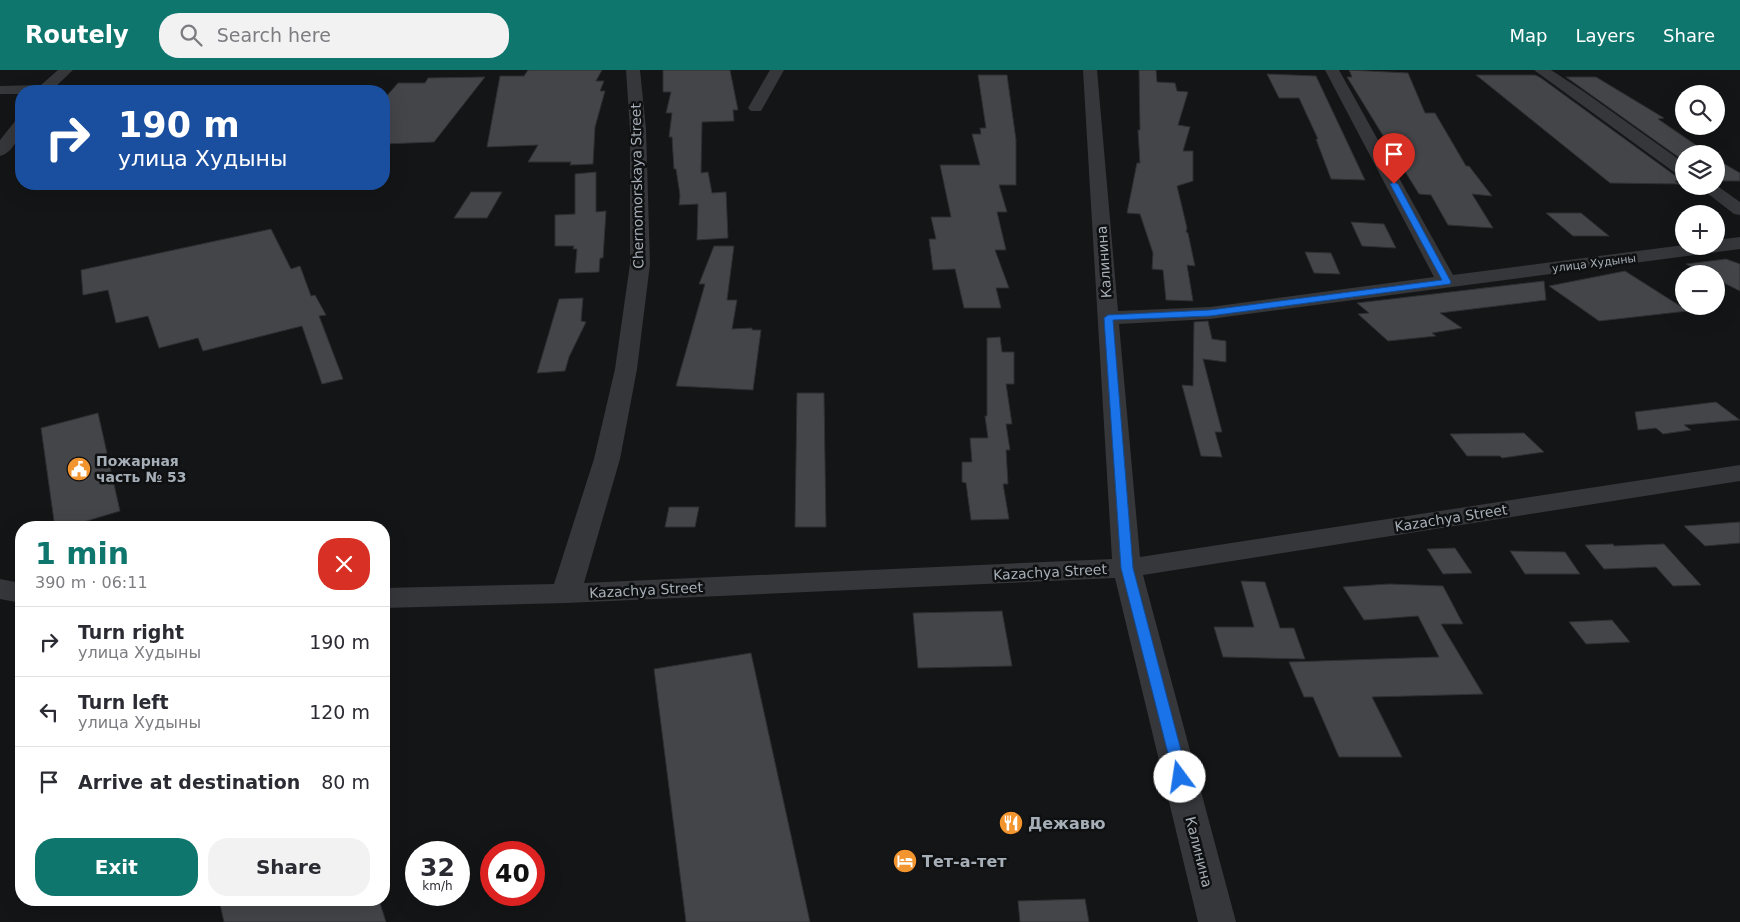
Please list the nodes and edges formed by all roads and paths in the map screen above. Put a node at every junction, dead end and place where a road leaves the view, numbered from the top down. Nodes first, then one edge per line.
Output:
1 (66, 70) edge
2 (633, 70) edge
3 (777, 70) edge
4 (1090, 70) edge
5 (1332, 70) edge
6 (1540, 70) edge
7 (50, 85) edge
8 (0, 90) edge
9 (15, 90) edge
10 (756, 108) dead end
11 (15, 131) edge
12 (0, 151) edge
13 (1675, 164) edge
14 (1719, 195) edge
15 (1740, 210) edge
16 (1740, 243) edge
17 (1447, 282) junction
18 (1108, 318) junction
19 (1740, 473) edge
20 (1127, 568) junction
21 (0, 589) edge
22 (15, 592) edge
23 (566, 593) junction
24 (390, 598) edge
25 (1217, 922) edge

1 - 7 street
2 - 23 street, Chernomorskaya Street
3 - 10 street
4 - 18 street, Калинина
5 - 17 street
6 - 13 street
8 - 9 street
11 - 12 street
14 - 15 street
16 - 17 street, улица Худыны
17 - 18 street, улица Худыны
18 - 20 street, Калинина
19 - 20 street, Kazachya Street
20 - 23 street, Kazachya Street
20 - 25 street, Калинина
21 - 22 street
23 - 24 street, Kazachya Street

